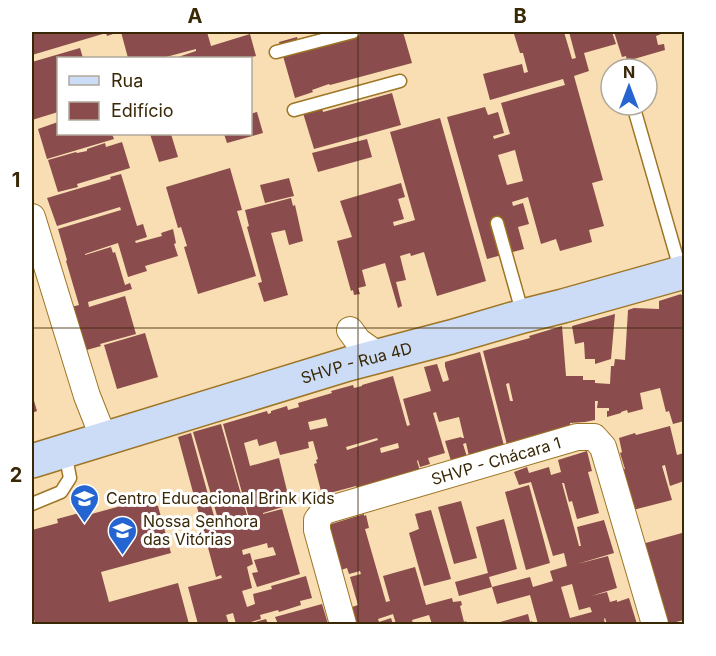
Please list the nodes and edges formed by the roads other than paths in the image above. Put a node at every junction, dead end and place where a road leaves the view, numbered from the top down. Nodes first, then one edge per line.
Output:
1 (353, 32) edge
2 (276, 52) dead end
3 (400, 81) dead end
4 (294, 110) dead end
5 (637, 117) edge
6 (32, 216) edge
7 (497, 223) dead end
8 (683, 273) edge
9 (523, 316) junction
10 (104, 439) junction
11 (64, 451) junction
12 (32, 461) edge
13 (32, 504) edge
14 (343, 624) edge
15 (655, 624) edge

1 - 2 lane
3 - 4 lane
5 - 8 lane
6 - 10 street
7 - 9 lane
8 - 9 street, SHVP - Rua 4D
9 - 10 street, SHVP - Rua 4D
10 - 11 street, SHVP - Rua 4D
11 - 12 street, SHVP - Rua 4D
11 - 13 lane
14 - 15 street, SHVP - Chácara 1

